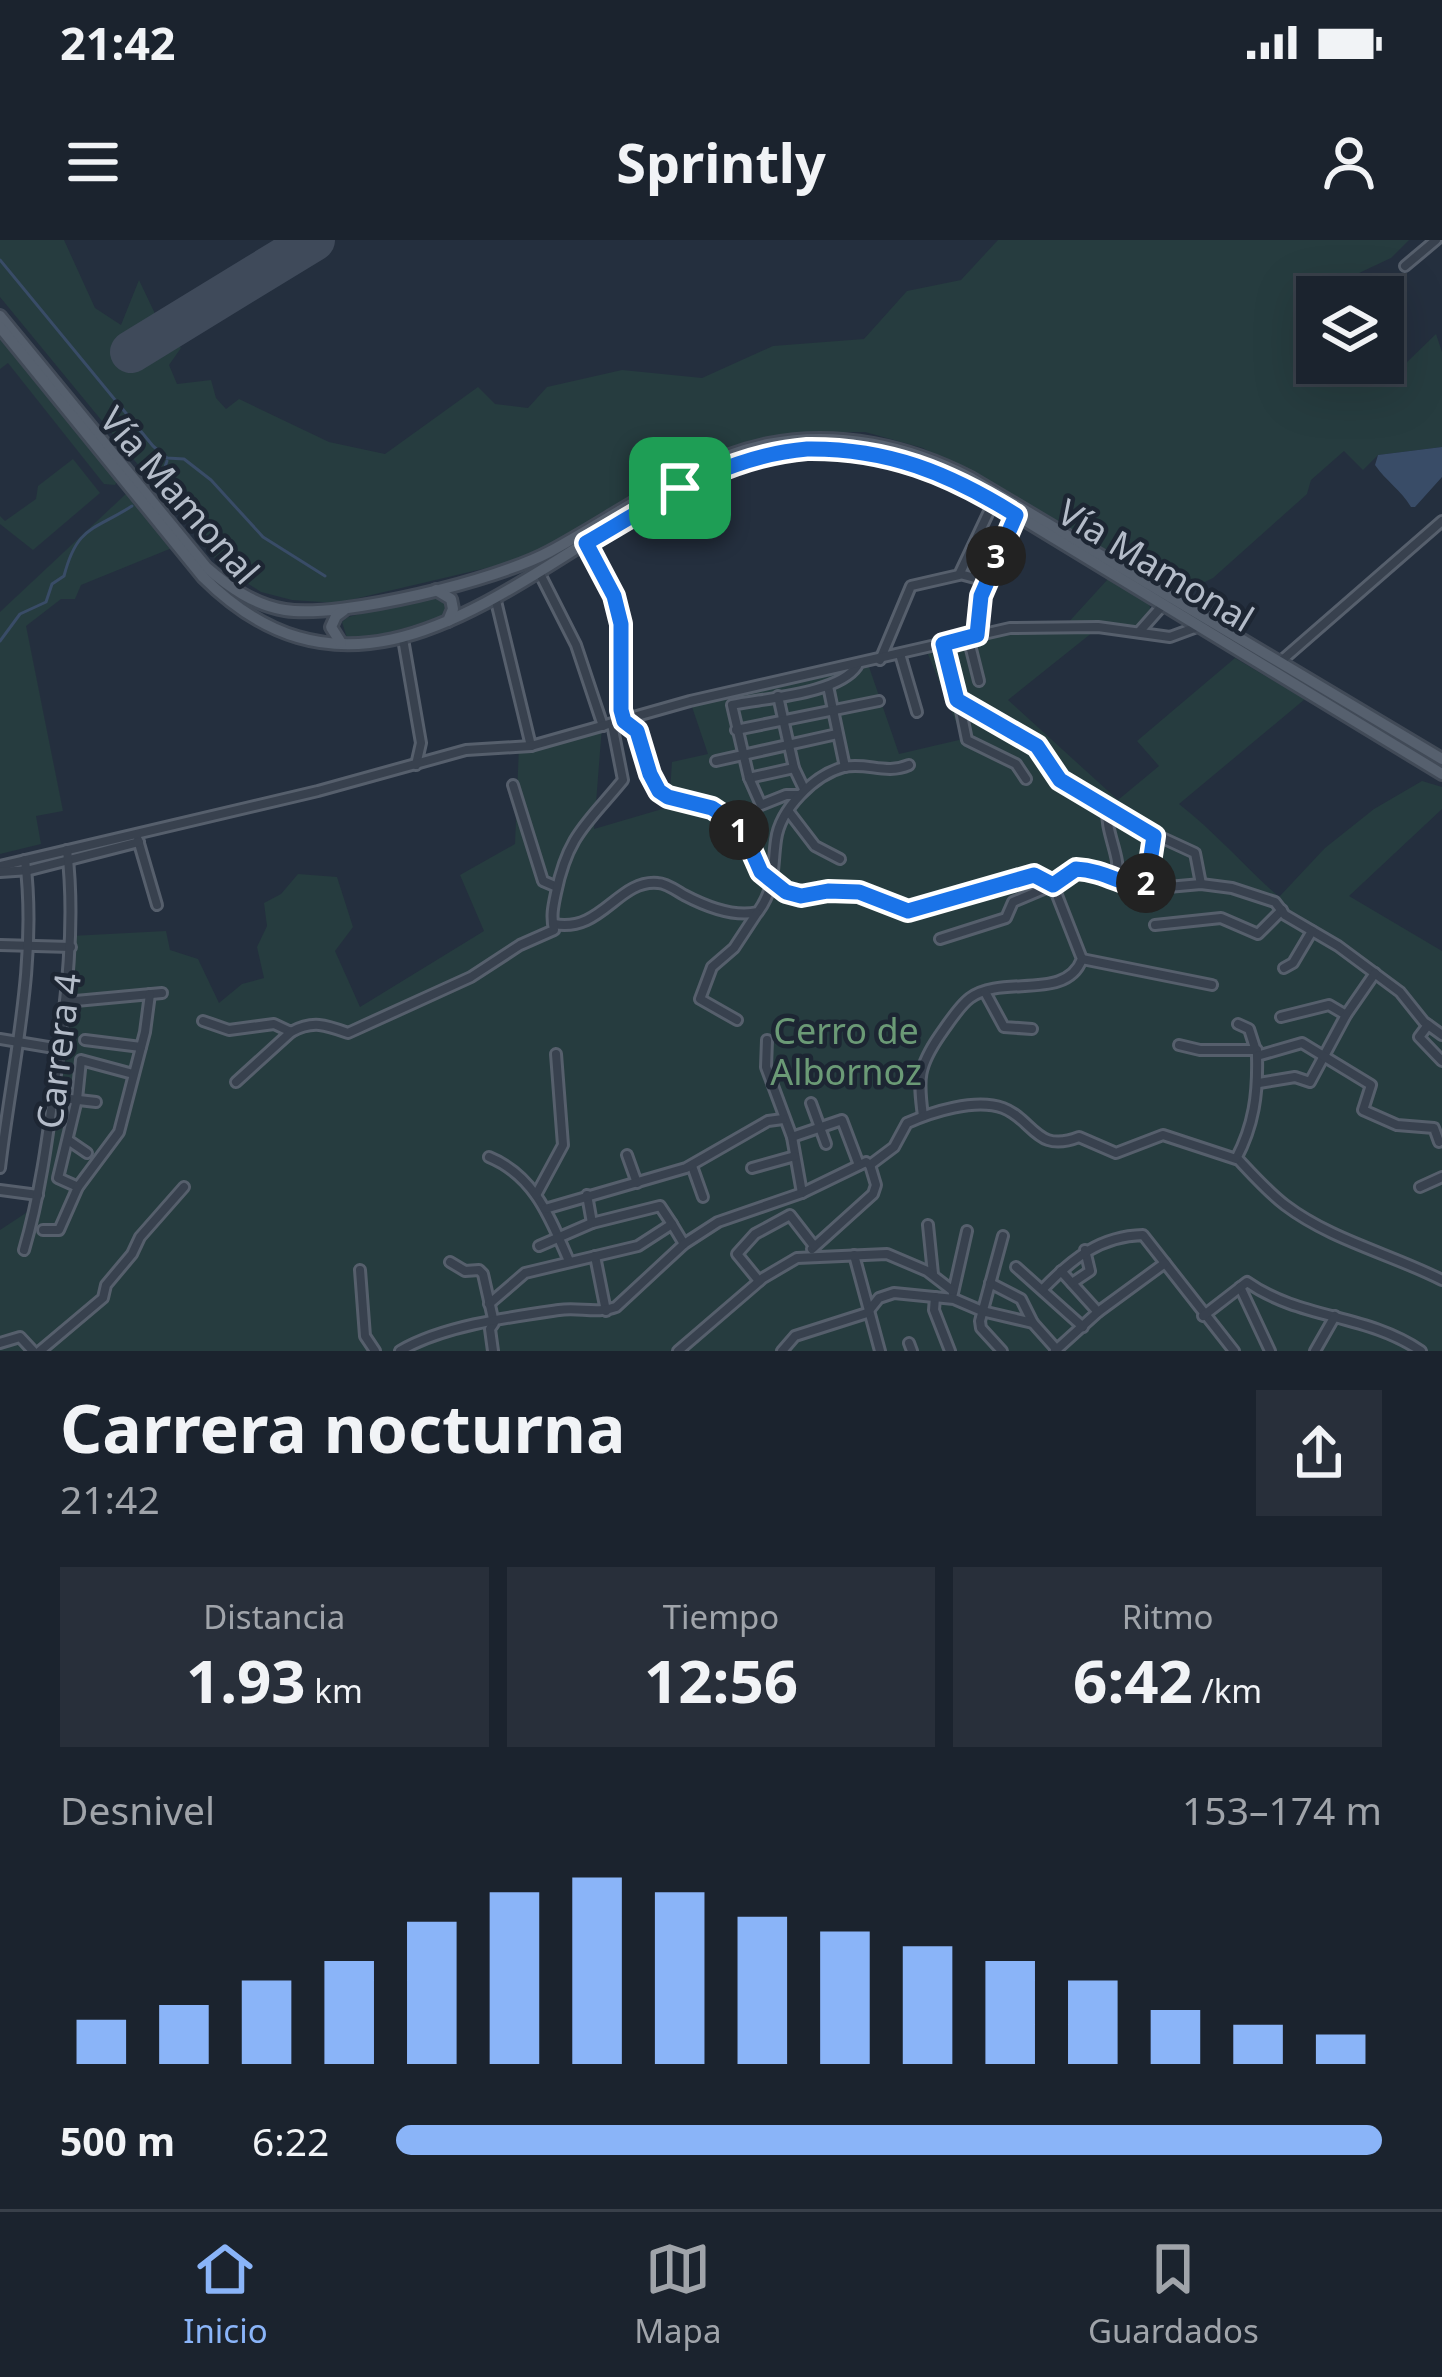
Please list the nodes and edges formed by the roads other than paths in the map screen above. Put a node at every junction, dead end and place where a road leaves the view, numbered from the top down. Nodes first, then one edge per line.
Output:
1 (1436, 240) edge
2 (1405, 266) dead end
3 (0, 316) edge
4 (0, 327) edge
5 (994, 501) junction
6 (1016, 515) junction
7 (1442, 521) edge
8 (586, 543) junction
9 (538, 570) junction
10 (960, 574) junction
11 (986, 581) junction
12 (434, 589) junction
13 (495, 597) junction
14 (1162, 606) junction
15 (345, 610) junction
16 (446, 623) junction
17 (1197, 626) junction
18 (1139, 632) junction
19 (972, 636) junction
20 (403, 639) junction
21 (344, 644) junction
22 (943, 644) junction
23 (900, 654) junction
24 (880, 660) junction
25 (1279, 663) junction
26 (858, 665) junction
27 (979, 681) dead end
28 (828, 686) junction
29 (778, 696) junction
30 (879, 701) dead end
31 (960, 705) junction
32 (833, 712) junction
33 (917, 712) dead end
34 (624, 721) junction
35 (784, 721) junction
36 (608, 725) junction
37 (736, 730) junction
38 (837, 734) junction
39 (532, 746) junction
40 (788, 746) junction
41 (741, 754) junction
42 (1442, 759) edge
43 (716, 761) dead end
44 (909, 765) dead end
45 (415, 766) junction
46 (845, 767) junction
47 (794, 768) junction
48 (1442, 774) edge
49 (749, 778) junction
50 (1026, 779) dead end
51 (513, 784) dead end
52 (802, 792) junction
53 (1107, 805) junction
54 (789, 812) junction
55 (1154, 836) junction
56 (138, 837) junction
57 (68, 855) junction
58 (840, 859) dead end
59 (25, 865) junction
60 (0, 869) edge
61 (1118, 877) junction
62 (773, 884) junction
63 (1201, 884) junction
64 (1053, 885) junction
65 (557, 887) junction
66 (1146, 889) junction
67 (157, 905) dead end
68 (1282, 910) junction
69 (758, 912) junction
70 (554, 924) junction
71 (1155, 925) dead end
72 (1312, 931) junction
73 (940, 939) dead end
74 (0, 945) edge
75 (30, 946) junction
76 (71, 947) junction
77 (1082, 959) junction
78 (1284, 968) dead end
79 (1375, 973) junction
80 (1213, 986) dead end
81 (162, 992) dead end
82 (985, 992) junction
83 (150, 994) junction
84 (65, 1001) junction
85 (1346, 1015) junction
86 (1281, 1017) dead end
87 (737, 1020) dead end
88 (203, 1021) dead end
89 (1238, 1024) dead end
90 (1428, 1025) junction
91 (1032, 1029) dead end
92 (291, 1033) junction
93 (1442, 1035) edge
94 (0, 1039) edge
95 (85, 1040) dead end
96 (767, 1040) dead end
97 (17, 1041) junction
98 (1179, 1046) dead end
99 (140, 1047) junction
100 (60, 1049) junction
101 (1257, 1053) junction
102 (556, 1054) dead end
103 (1324, 1055) junction
104 (1442, 1061) edge
105 (134, 1074) junction
106 (236, 1082) dead end
107 (1259, 1083) junction
108 (53, 1097) junction
109 (76, 1099) junction
110 (96, 1102) dead end
111 (811, 1103) dead end
112 (923, 1116) junction
113 (783, 1119) junction
114 (820, 1127) junction
115 (792, 1137) junction
116 (68, 1140) junction
117 (1439, 1142) edge
118 (826, 1144) dead end
119 (87, 1154) dead end
120 (627, 1155) dead end
121 (795, 1156) junction
122 (489, 1157) dead end
123 (1237, 1158) junction
124 (98, 1162) junction
125 (859, 1165) junction
126 (871, 1165) junction
127 (692, 1166) junction
128 (0, 1168) edge
129 (108, 1168) dead end
130 (752, 1168) dead end
131 (1442, 1177) edge
132 (637, 1183) junction
133 (78, 1187) junction
134 (184, 1187) dead end
135 (1420, 1187) dead end
136 (0, 1190) edge
137 (802, 1193) junction
138 (38, 1195) junction
139 (536, 1195) junction
140 (586, 1195) junction
141 (703, 1196) dead end
142 (545, 1209) junction
143 (592, 1222) junction
144 (672, 1224) junction
145 (928, 1225) dead end
146 (43, 1230) dead end
147 (967, 1231) dead end
148 (1003, 1236) dead end
149 (559, 1238) junction
150 (684, 1244) junction
151 (539, 1246) dead end
152 (814, 1246) junction
153 (24, 1250) dead end
154 (1085, 1250) junction
155 (595, 1256) junction
156 (854, 1256) junction
157 (809, 1257) junction
158 (568, 1261) junction
159 (450, 1262) dead end
160 (1166, 1263) junction
161 (1016, 1267) dead end
162 (360, 1270) dead end
163 (1061, 1271) junction
164 (934, 1276) junction
165 (1442, 1280) edge
166 (759, 1281) junction
167 (990, 1282) junction
168 (1072, 1283) junction
169 (1240, 1287) junction
170 (1043, 1288) junction
171 (954, 1295) junction
172 (935, 1297) junction
173 (489, 1304) junction
174 (606, 1311) junction
175 (982, 1312) junction
176 (1098, 1312) junction
177 (867, 1313) junction
178 (1203, 1316) junction
179 (1335, 1316) junction
180 (1034, 1322) junction
181 (494, 1323) junction
182 (1083, 1327) junction
183 (0, 1343) edge
184 (996, 1349) edge
185 (1056, 1350) edge
186 (36, 1351) edge
187 (375, 1351) edge
188 (400, 1351) edge
189 (493, 1351) edge
190 (678, 1351) edge
191 (782, 1351) edge
192 (880, 1351) edge
193 (950, 1351) edge
194 (1234, 1351) edge
195 (1270, 1351) edge
196 (1315, 1351) edge
197 (1421, 1351) edge

1 - 2 street
3 - 15 main road, Vía Mamonal
4 - 21 main road, Vía Mamonal
5 - 6 main road, Vía Mamonal
5 - 8 main road, Vía Mamonal
5 - 10 street
6 - 11 street
6 - 14 main road, Vía Mamonal
7 - 25 street
8 - 9 main road, Vía Mamonal
8 - 34 street
9 - 13 main road, Vía Mamonal
9 - 36 street
10 - 11 street
10 - 24 street
11 - 19 street
12 - 15 main road, Vía Mamonal
12 - 16 main road
12 - 25 main road, Vía Mamonal
13 - 16 main road, Vía Mamonal
13 - 39 street
14 - 17 main road, Vía Mamonal
14 - 18 street
15 - 21 main road
16 - 20 main road, Vía Mamonal
17 - 18 street
17 - 48 main road, Vía Mamonal
18 - 19 street
19 - 22 street
19 - 27 street
20 - 21 main road, Vía Mamonal
20 - 45 street
22 - 23 street
22 - 31 street
23 - 24 street
23 - 33 street
24 - 26 street
25 - 42 main road, Vía Mamonal
26 - 28 street
26 - 34 street
28 - 29 street
28 - 32 street
29 - 35 street
29 - 37 street
30 - 32 street
31 - 50 street
31 - 53 street
32 - 35 street
32 - 38 street
34 - 36 street
34 - 62 street
35 - 37 street
35 - 40 street
36 - 39 street
36 - 65 street
37 - 41 street
38 - 40 street
38 - 46 street
39 - 45 street
40 - 41 street
40 - 47 street
41 - 43 street
41 - 49 street
44 - 46 street
45 - 56 street
46 - 52 street
47 - 49 street
47 - 52 street
49 - 52 street
51 - 65 street
52 - 54 street
53 - 55 street
53 - 61 street
54 - 58 street
54 - 62 street
55 - 63 street
55 - 66 street
56 - 57 street
56 - 67 street
57 - 59 street
57 - 76 street, Carrera 4
59 - 60 street
59 - 75 street
61 - 64 street
61 - 66 street
62 - 64 street
62 - 69 street
63 - 66 street
63 - 68 street
64 - 73 street
64 - 77 street
65 - 70 street
68 - 71 street
68 - 72 street
69 - 70 street
69 - 87 street
70 - 92 street
72 - 78 street
72 - 79 street
74 - 75 street
75 - 76 street
75 - 97 street
76 - 84 street, Carrera 4
77 - 80 street
77 - 82 street
79 - 85 street
79 - 90 street
81 - 83 street
82 - 91 street
82 - 112 street
83 - 84 street
83 - 99 street
84 - 100 street, Carrera 4
85 - 86 street
85 - 103 street
88 - 92 street
89 - 101 street
90 - 93 street
90 - 104 street
92 - 106 street
94 - 97 street
95 - 99 street
96 - 113 street
97 - 100 street
97 - 128 street
98 - 101 street
99 - 105 street
100 - 108 street, Carrera 4
101 - 103 street
101 - 107 street
102 - 139 street
103 - 107 street
103 - 117 street
105 - 109 street
105 - 124 street
107 - 123 street
108 - 109 street
108 - 138 street, Carrera 4
109 - 110 street
109 - 116 street
111 - 114 street
112 - 123 street
112 - 126 street
113 - 115 street
113 - 127 street
114 - 115 street
114 - 118 street
114 - 125 street
115 - 121 street
116 - 119 street
116 - 133 street
120 - 132 street
121 - 130 street
121 - 137 street
122 - 139 street
123 - 165 street
124 - 129 street
124 - 133 street
125 - 126 street
125 - 137 street
126 - 152 street
127 - 132 street
127 - 141 street
131 - 135 street
132 - 140 street
133 - 146 street
134 - 186 street
136 - 138 street
137 - 150 street
138 - 153 street, Carrera 4
139 - 142 street
140 - 142 street
140 - 143 street
142 - 149 street
143 - 144 street
143 - 149 street
144 - 150 street
144 - 155 street
145 - 164 street
147 - 171 street
148 - 167 street
149 - 151 street
149 - 158 street
150 - 174 street
152 - 157 street
152 - 166 street
154 - 160 street
154 - 163 street
154 - 168 street
155 - 158 street
155 - 174 street
156 - 157 street
156 - 164 street
156 - 177 street
157 - 166 street
158 - 173 street
159 - 173 street
160 - 176 street
160 - 178 street
161 - 170 street
162 - 187 street
163 - 168 street
163 - 170 street
164 - 171 street
166 - 190 street
167 - 175 street
167 - 180 street
168 - 176 street
169 - 178 street
169 - 179 street
169 - 195 street
170 - 182 street
171 - 172 street
171 - 175 street
172 - 177 street
172 - 193 street
173 - 181 street
174 - 181 street
175 - 180 street
175 - 184 street
176 - 182 street
177 - 191 street
177 - 192 street
178 - 194 street
179 - 196 street
179 - 197 street
180 - 185 street
181 - 188 street
181 - 189 street
182 - 185 street
183 - 186 street

